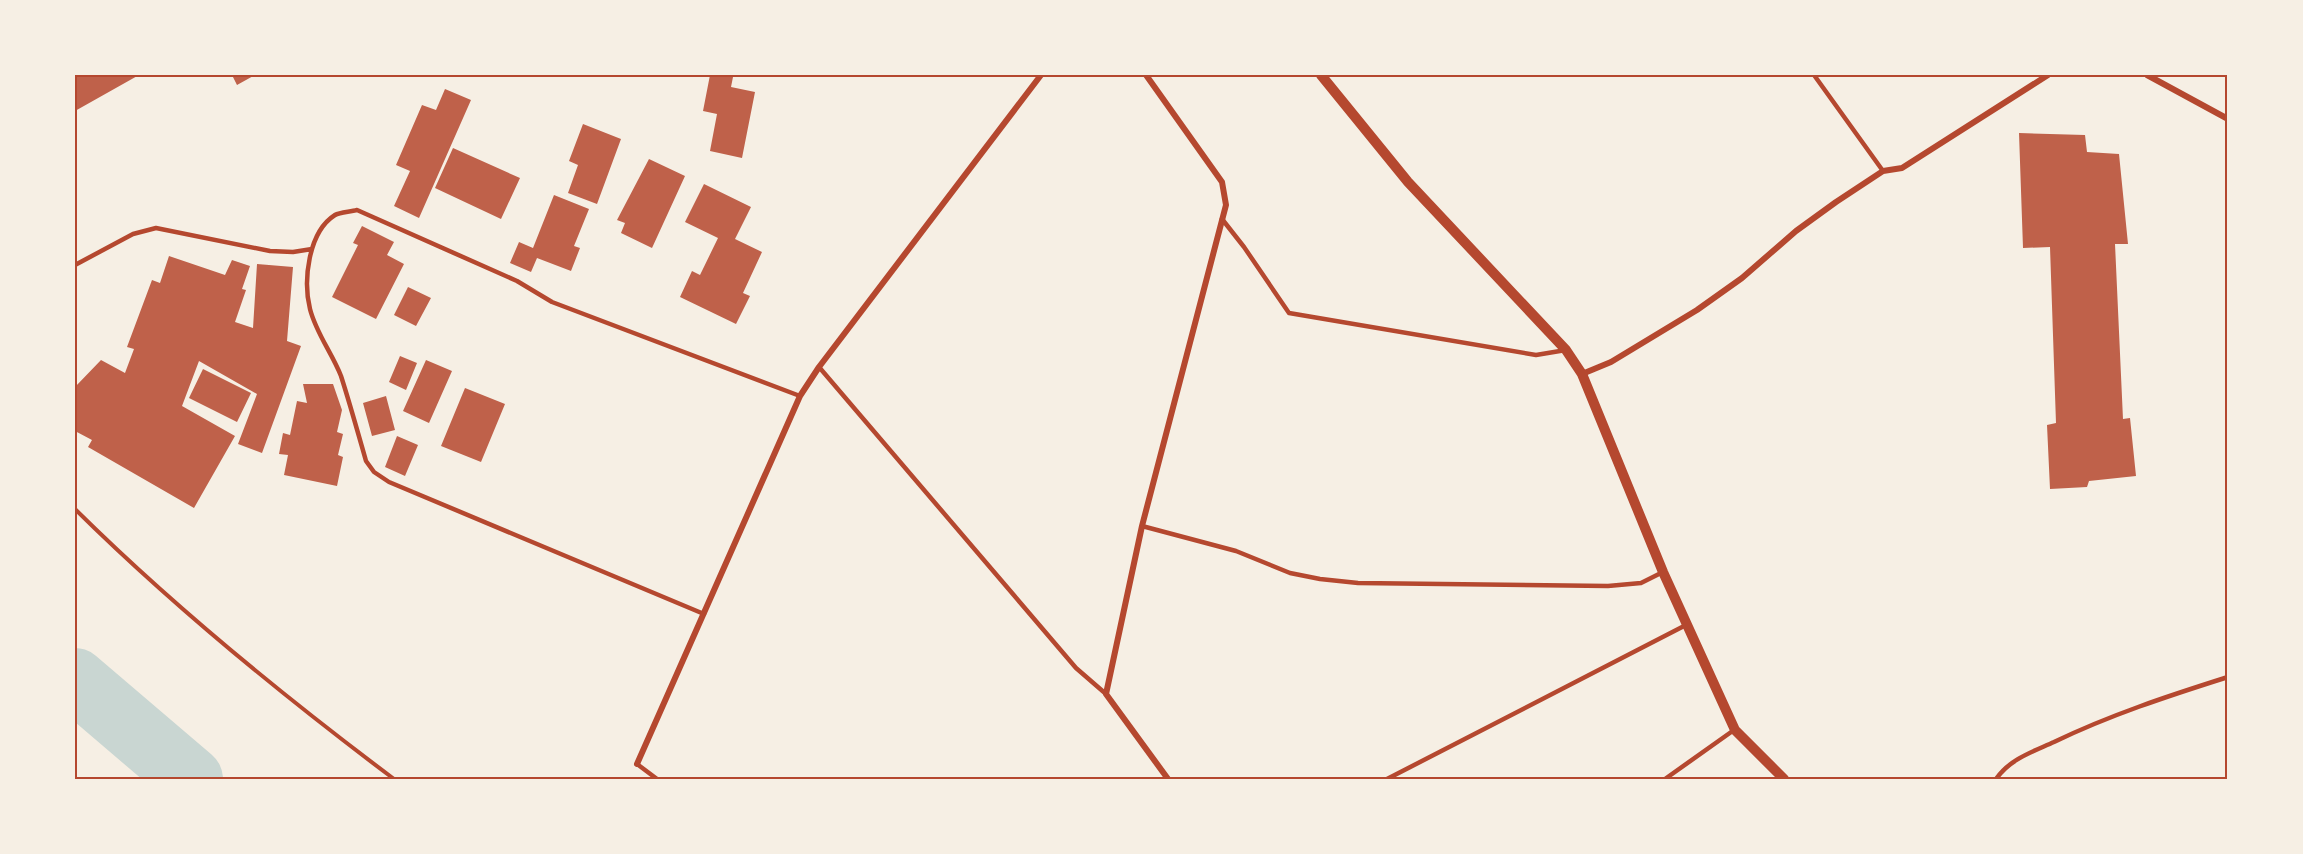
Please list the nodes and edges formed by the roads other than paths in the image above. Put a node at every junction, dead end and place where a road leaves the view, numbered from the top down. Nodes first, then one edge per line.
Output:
1 (1041, 75) edge
2 (1146, 75) edge
3 (1321, 75) edge
4 (1814, 75) edge
5 (2048, 75) edge
6 (2147, 75) edge
7 (2228, 119) edge
8 (1883, 171) junction
9 (1222, 218) junction
10 (312, 249) junction
11 (75, 265) edge
12 (1566, 350) junction
13 (819, 367) junction
14 (1582, 374) junction
15 (801, 396) junction
16 (1142, 526) junction
17 (1663, 572) junction
18 (704, 614) junction
19 (1687, 624) junction
20 (2228, 677) edge
21 (1106, 694) junction
22 (1735, 730) junction
23 (637, 764) joint
24 (657, 779) edge
25 (1168, 779) edge
26 (1387, 779) edge
27 (1665, 779) edge
28 (1784, 779) edge
29 (1996, 779) edge

1 - 13 street
2 - 9 street
3 - 12 street
4 - 8 lane
5 - 8 street
6 - 7 street
8 - 14 street
9 - 12 lane
9 - 16 street
10 - 11 lane
10 - 15 lane
10 - 18 lane
12 - 14 street
13 - 15 street
13 - 21 lane
14 - 17 street
15 - 18 street
16 - 17 lane
16 - 21 street
17 - 19 street
18 - 23 street
19 - 22 street
19 - 26 lane
20 - 29 lane
21 - 25 street
22 - 27 lane
22 - 28 street
23 - 24 lane

